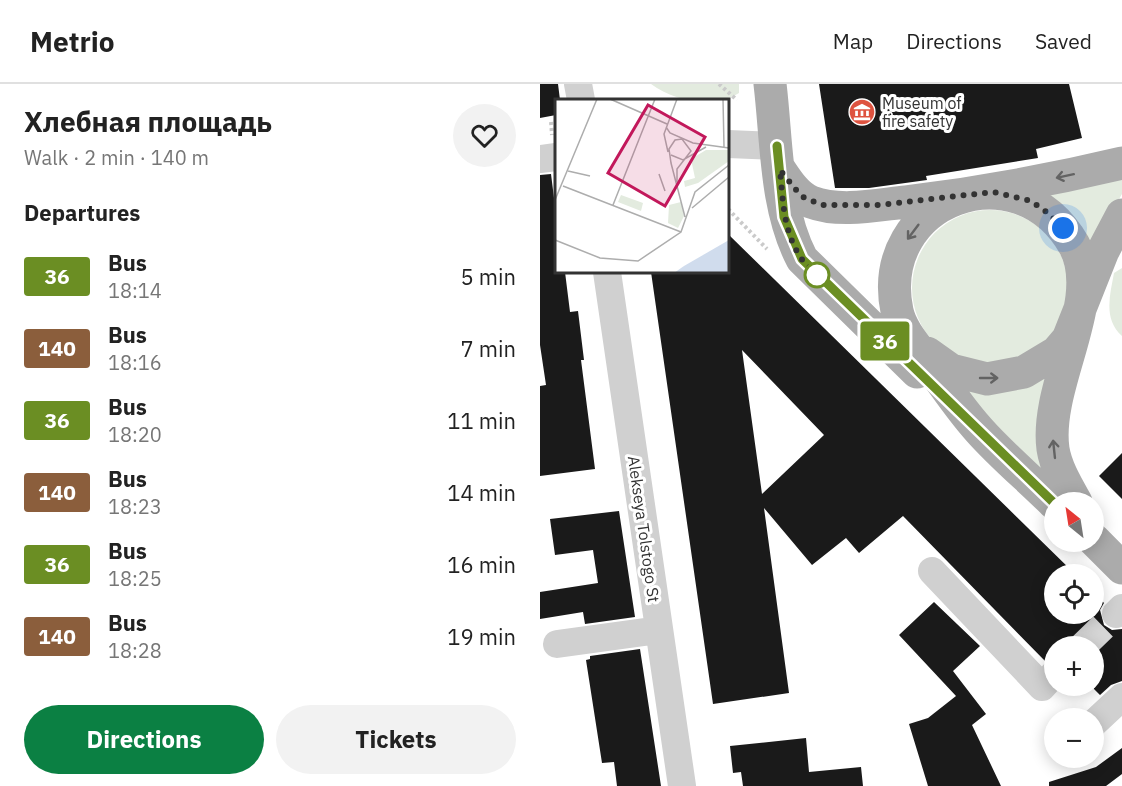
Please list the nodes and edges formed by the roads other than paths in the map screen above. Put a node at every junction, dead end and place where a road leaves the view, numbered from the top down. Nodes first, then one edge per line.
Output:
1 (578, 84) edge
2 (770, 84) edge
3 (581, 99) edge
4 (729, 144) edge
5 (555, 157) edge
6 (778, 158) junction
7 (540, 159) edge
8 (1122, 163) edge
9 (969, 193) junction
10 (1122, 215) edge
11 (607, 273) edge
12 (1081, 310) junction
13 (905, 332) junction
14 (979, 431) junction
15 (1071, 492) edge
16 (1044, 493) edge
17 (932, 571) dead end
18 (659, 630) junction
19 (557, 644) dead end
20 (1044, 684) edge
21 (1122, 697) edge
22 (1104, 714) edge
23 (682, 786) edge

1 - 3 street
2 - 6 main road
4 - 6 street
5 - 7 street
6 - 9 main road
6 - 14 main road
8 -> 9 main road
9 - 12 main road
9 -> 13 main road
10 - 12 main road
11 - 18 street, Alekseya Tolstogo St
13 -> 12 main road
15 -> 12 main road
13 - 14 main road
14 - 16 main road
17 - 20 street
18 - 19 street
18 - 23 street, Alekseya Tolstogo St
21 - 22 street

